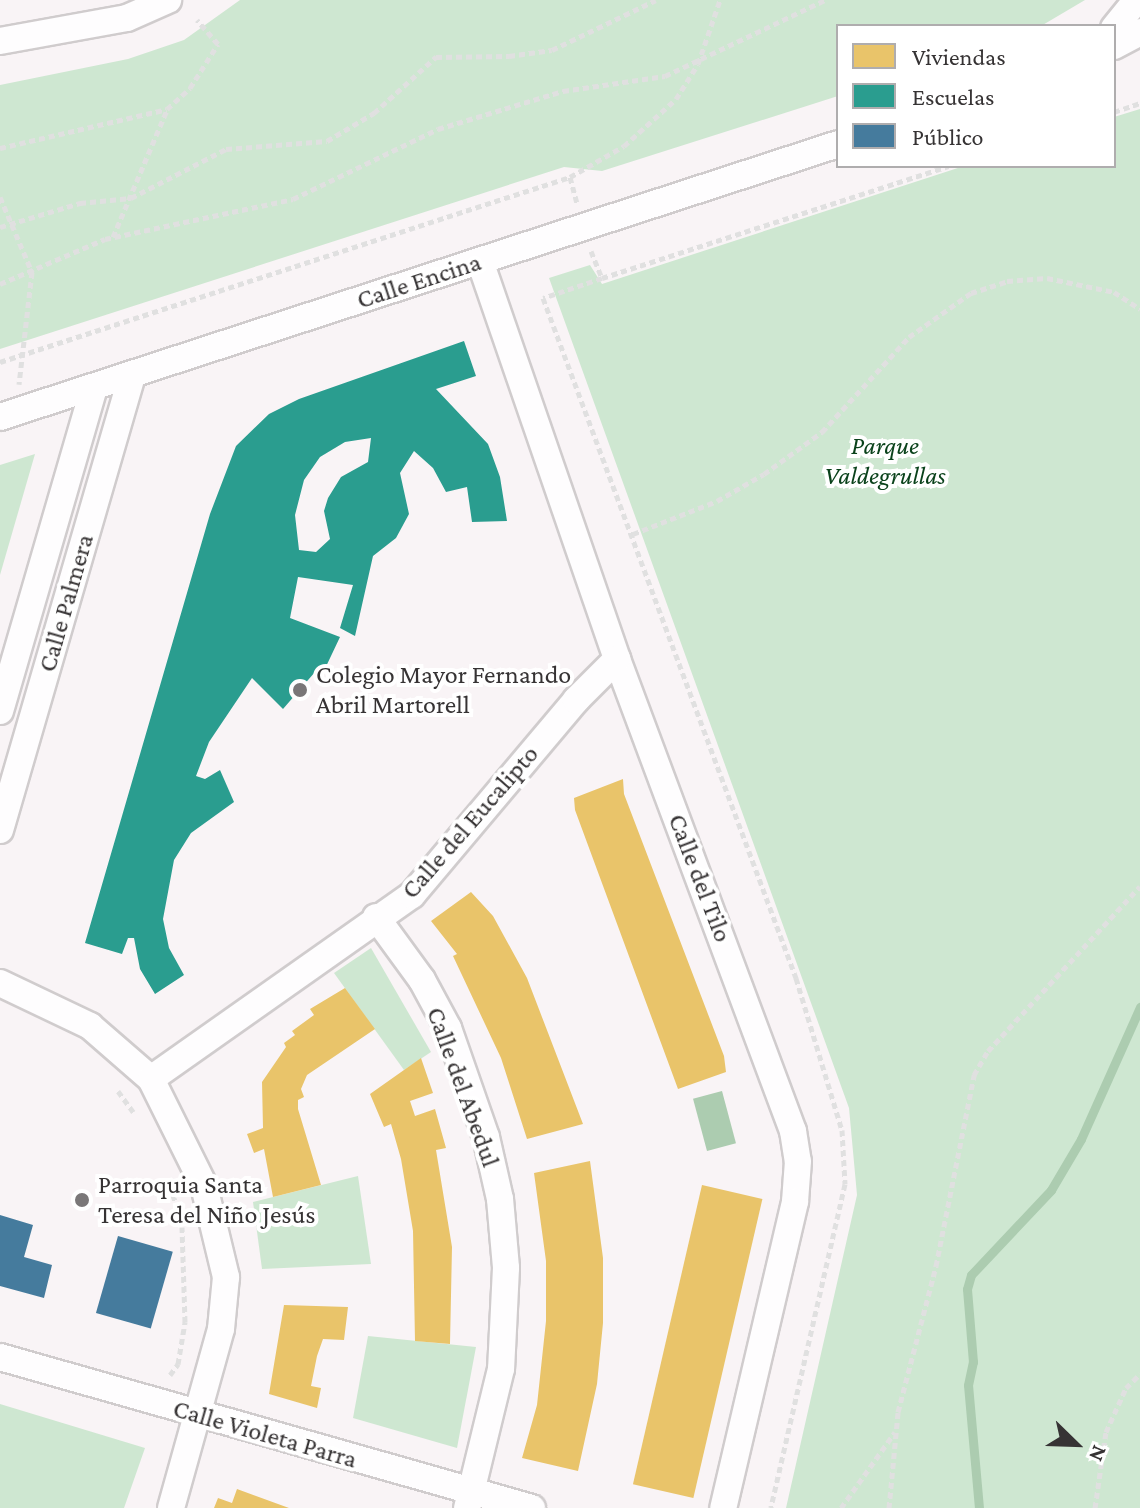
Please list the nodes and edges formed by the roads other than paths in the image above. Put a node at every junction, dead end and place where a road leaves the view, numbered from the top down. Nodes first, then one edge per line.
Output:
1 (168, 0) edge
2 (1137, 0) edge
3 (1116, 26) edge
4 (1140, 32) edge
5 (0, 41) edge
6 (1116, 45) edge
7 (1140, 49) edge
8 (1116, 55) edge
9 (836, 145) edge
10 (480, 261) junction
11 (132, 375) junction
12 (94, 388) junction
13 (0, 417) edge
14 (617, 659) junction
15 (0, 711) edge
16 (0, 830) edge
17 (376, 917) junction
18 (0, 983) edge
19 (151, 1079) junction
20 (0, 1357) edge
21 (199, 1415) junction
22 (470, 1500) edge
23 (171, 1508) edge
24 (532, 1508) edge
25 (723, 1508) edge

1 - 5 street
2 - 3 street
4 - 6 street
7 - 8 street
9 - 10 street, Calle Encina
10 - 11 street, Calle Encina
10 - 14 street, Calle del Tilo
11 - 12 street, Calle Encina
11 - 16 street, Calle Palmera
12 - 13 street, Calle Encina
12 - 15 street, Calle Palmera
14 - 17 street, Calle del Eucalipto
14 - 25 street, Calle del Tilo
17 - 19 street, Calle del Eucalipto
17 - 22 street, Calle del Abedul
18 - 19 street
19 - 21 street
20 - 21 street, Calle Violeta Parra
21 - 22 street, Calle Violeta Parra
21 - 23 street
22 - 24 street, Calle Violeta Parra

